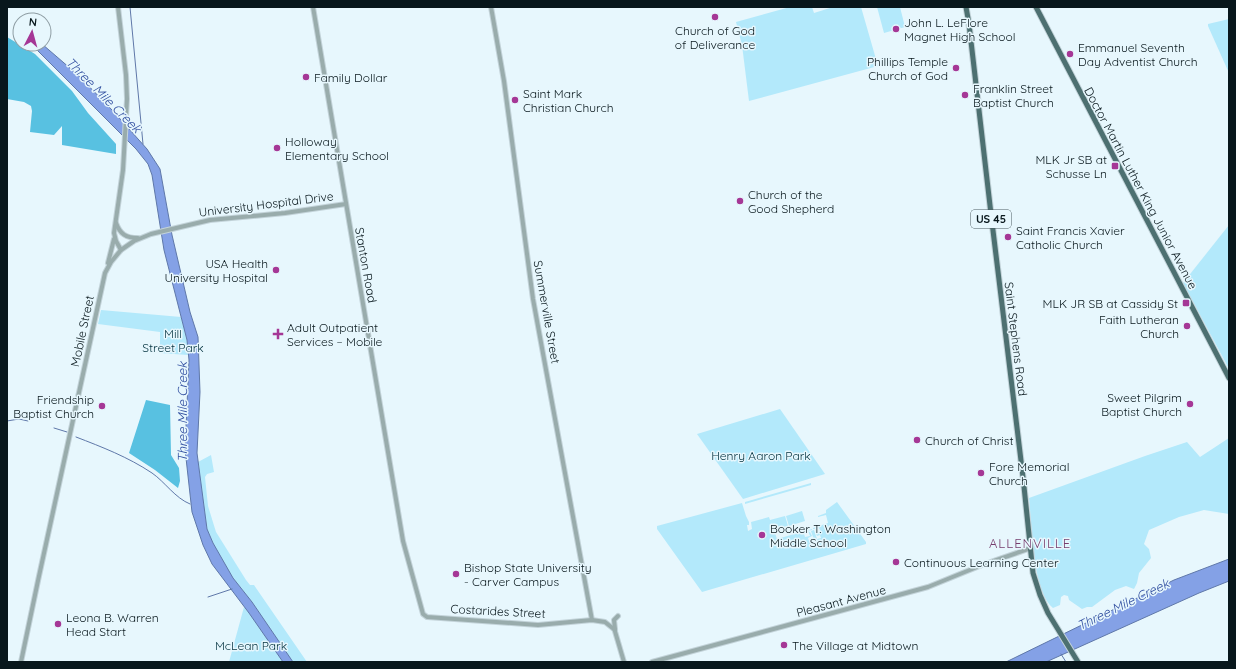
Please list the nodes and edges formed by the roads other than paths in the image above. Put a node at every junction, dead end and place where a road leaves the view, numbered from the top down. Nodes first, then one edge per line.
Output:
1 (118, 7) edge
2 (313, 7) edge
3 (491, 7) edge
4 (966, 7) edge
5 (1036, 7) edge
6 (346, 204) junction
7 (116, 221) junction
8 (114, 236) junction
9 (140, 238) junction
10 (121, 250) junction
11 (108, 267) junction
12 (1229, 378) edge
13 (1031, 548) junction
14 (618, 616) dead end
15 (427, 617) joint
16 (599, 618) dead end
17 (592, 620) junction
18 (615, 630) junction
19 (21, 662) edge
20 (624, 662) edge
21 (652, 662) edge
22 (1078, 662) edge

1 - 7 street
2 - 6 street, Stanton Road
3 - 17 street, Summerville Street
4 - 13 main road, Saint Stephens Road / US 45
5 - 12 main road, Doctor Martin Luther King Junior Avenue
6 - 9 street, University Hospital Drive
6 - 15 street, Stanton Road
7 - 8 street
7 - 9 street
8 - 10 street
8 - 11 street
9 - 10 street, University Hospital Drive
10 - 11 street, Mobile Street
11 - 19 street, Mobile Street
13 - 21 street, Pleasant Avenue
13 - 22 main road, Saint Stephens Road / US 45
14 - 18 street
15 - 17 street, Costarides Street
16 - 18 street
17 - 18 street
18 - 20 street

